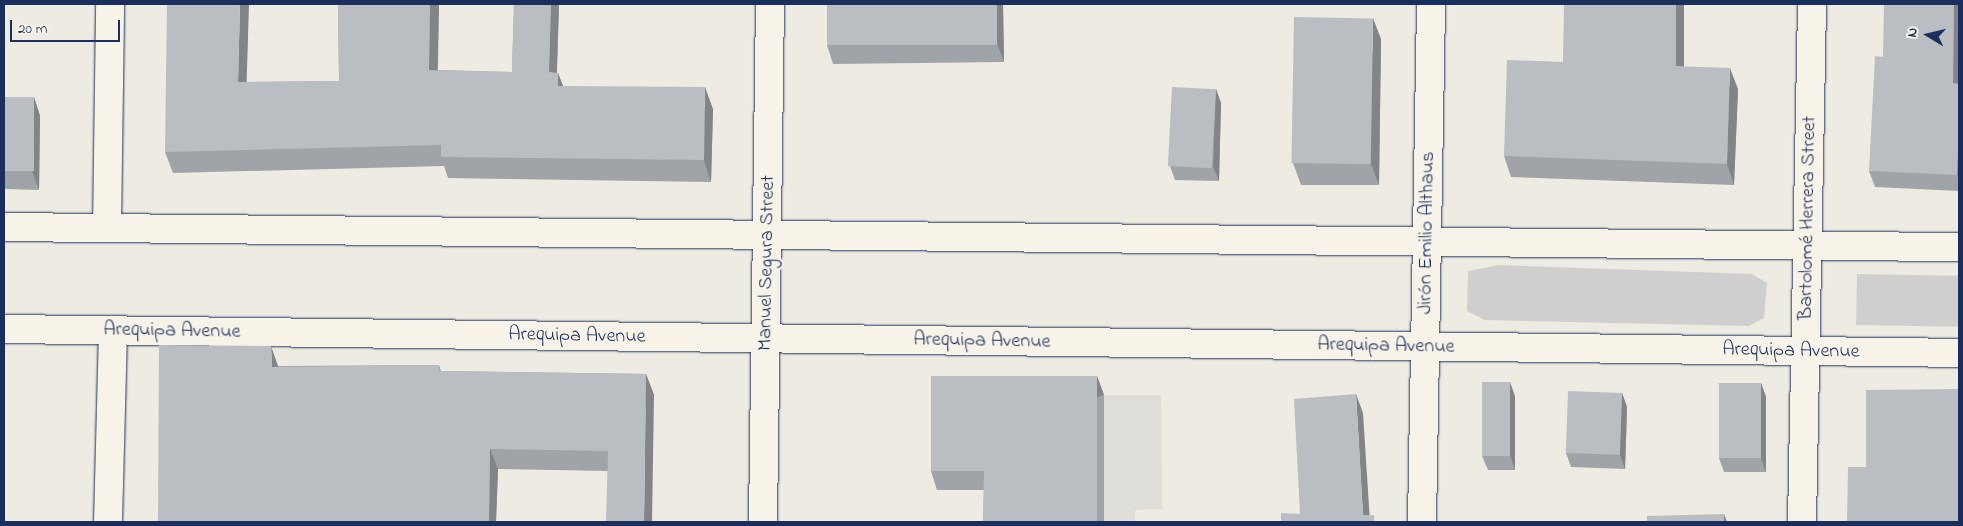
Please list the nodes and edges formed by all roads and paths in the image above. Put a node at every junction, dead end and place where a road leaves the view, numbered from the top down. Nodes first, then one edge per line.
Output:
1 (110, 4) edge
2 (770, 4) edge
3 (1431, 4) edge
4 (1812, 4) edge
5 (4, 227) edge
6 (107, 228) junction
7 (767, 234) junction
8 (1427, 241) junction
9 (1808, 245) junction
10 (1959, 247) edge
11 (4, 329) edge
12 (113, 330) junction
13 (765, 338) junction
14 (1425, 346) junction
15 (1805, 352) junction
16 (1959, 353) edge
17 (108, 522) edge
18 (762, 522) edge
19 (1422, 522) edge
20 (1802, 522) edge

1 - 6 main road
2 - 7 main road, Manuel Segura Street
3 - 8 main road, Jirón Emilio Althaus
4 - 9 main road, Bartolomé Herrera Street
5 - 6 main road
6 - 7 main road
7 - 8 main road
7 - 13 main road, Manuel Segura Street
8 - 9 main road
8 - 14 main road, Jirón Emilio Althaus
9 - 10 main road
9 - 15 main road, Bartolomé Herrera Street
11 - 12 main road, Arequipa Avenue
12 - 13 main road, Arequipa Avenue
12 - 17 main road
13 - 14 main road, Arequipa Avenue
13 - 18 main road, Manuel Segura Street
14 - 15 main road, Arequipa Avenue
14 - 19 main road, Jirón Emilio Althaus
15 - 16 main road, Arequipa Avenue
15 - 20 main road, Bartolomé Herrera Street

